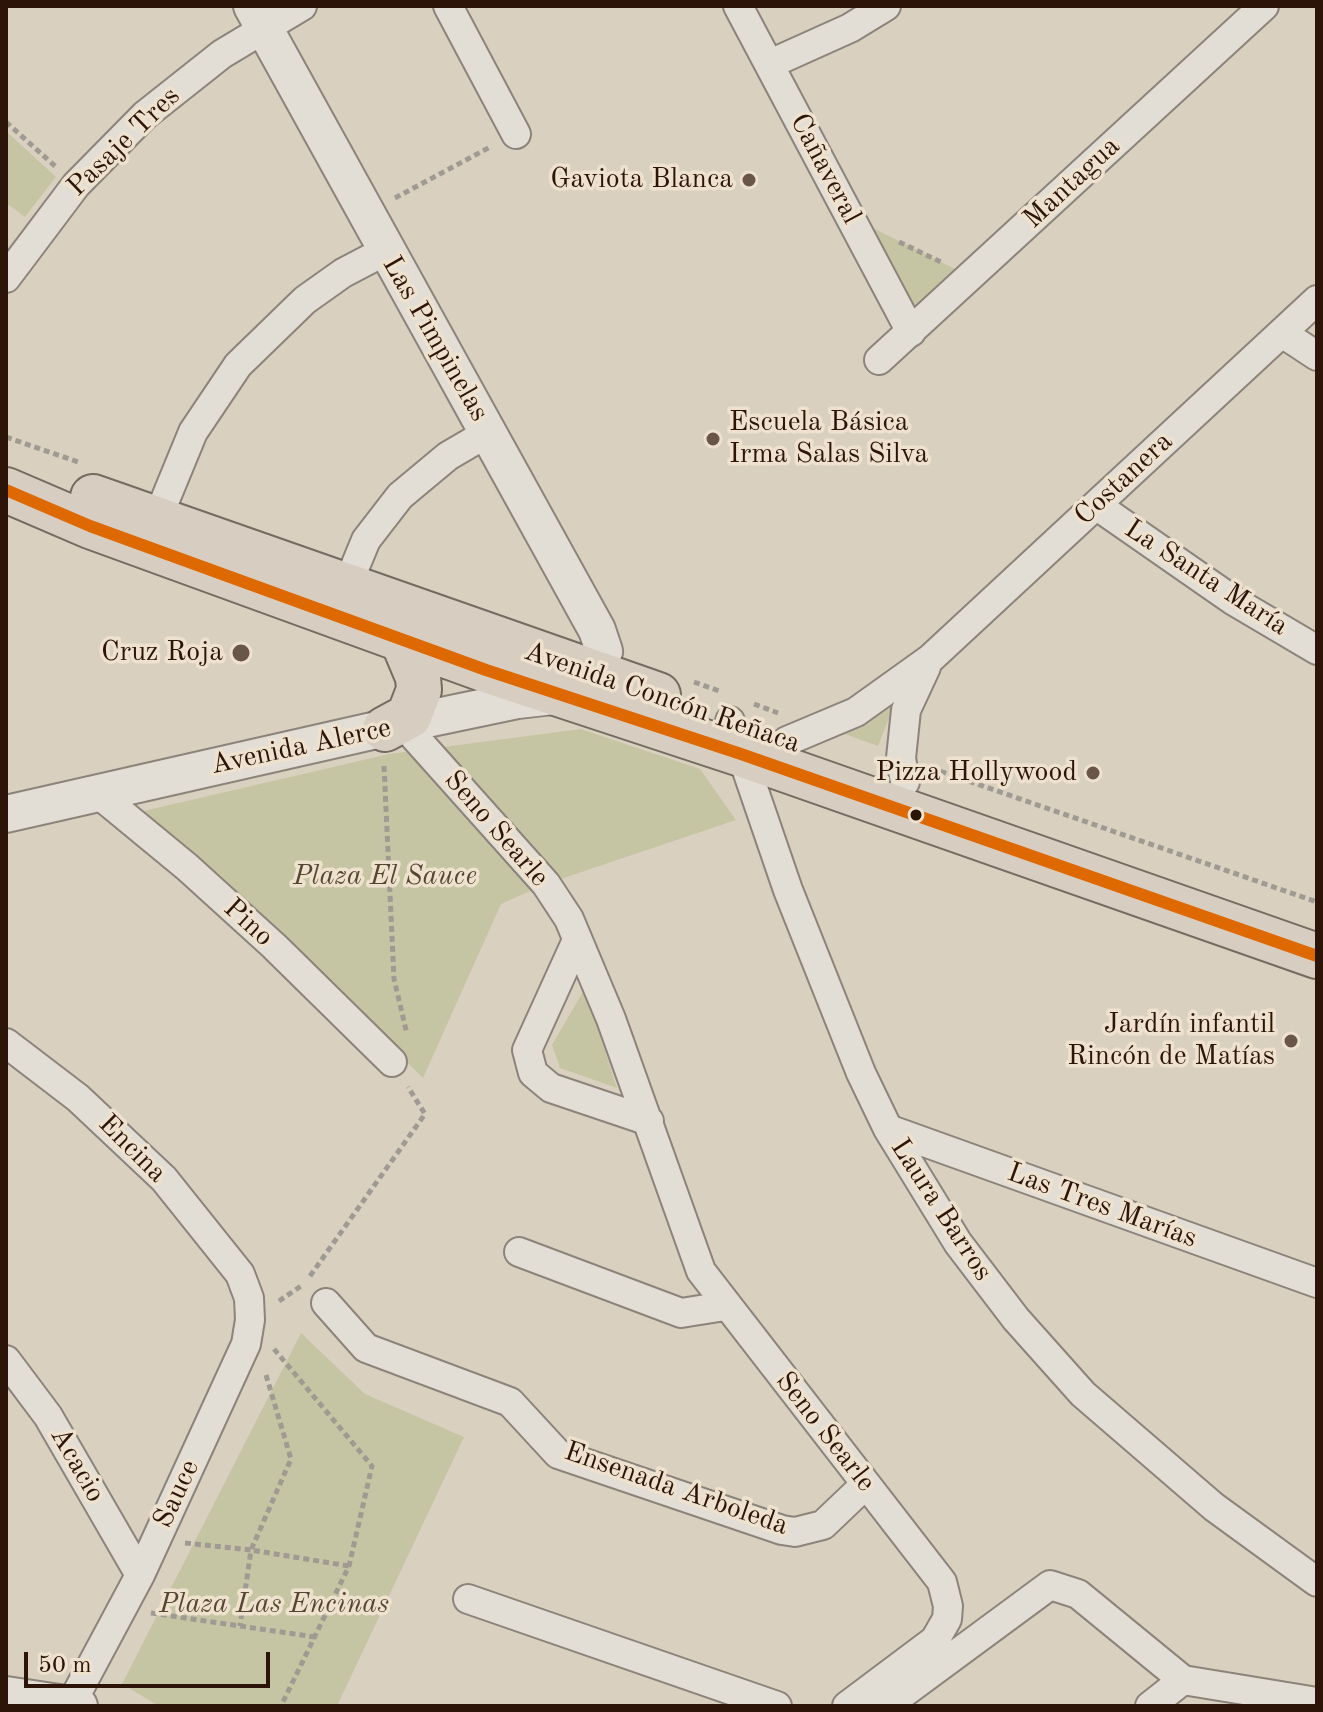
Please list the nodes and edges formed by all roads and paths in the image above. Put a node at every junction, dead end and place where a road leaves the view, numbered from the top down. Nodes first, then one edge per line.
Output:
1 (302, 6) edge
2 (448, 6) edge
3 (738, 6) edge
4 (886, 6) edge
5 (1264, 6) edge
6 (257, 16) edge
7 (770, 64) junction
8 (6, 122) edge
9 (516, 134) joint
10 (76, 185) junction
11 (369, 217) junction
12 (851, 220) junction
13 (385, 251) junction
14 (971, 277) junction
15 (6, 278) edge
16 (1317, 300) edge
17 (911, 332) junction
18 (1282, 333) junction
19 (1317, 356) edge
20 (879, 360) dead end
21 (489, 432) junction
22 (6, 470) edge
23 (6, 490) edge
24 (1096, 505) junction
25 (158, 517) junction
26 (347, 586) junction
27 (402, 639) junction
28 (1317, 650) edge
29 (930, 659) junction
30 (575, 683) junction
31 (394, 727) junction
32 (735, 738) junction
33 (787, 741) junction
34 (384, 775) dead end
35 (905, 782) junction
36 (96, 792) junction
37 (6, 814) edge
38 (1317, 927) edge
39 (577, 940) junction
40 (1317, 956) edge
41 (6, 1043) edge
42 (392, 1062) junction
43 (649, 1121) junction
44 (888, 1129) junction
45 (519, 1252) dead end
46 (240, 1274) joint
47 (1317, 1283) edge
48 (326, 1303) dead end
49 (725, 1306) junction
50 (250, 1320) junction
51 (6, 1360) edge
52 (866, 1484) junction
53 (156, 1540) junction
54 (251, 1550) junction
55 (349, 1566) junction
56 (140, 1575) junction
57 (1317, 1582) edge
58 (468, 1599) dead end
59 (122, 1609) junction
60 (240, 1626) junction
61 (315, 1637) junction
62 (1183, 1680) junction
63 (6, 1695) edge
64 (1317, 1702) edge
65 (68, 1705) edge
66 (281, 1706) edge
67 (777, 1706) edge
68 (847, 1706) edge
69 (886, 1706) edge
70 (1150, 1706) edge

1 - 6 street, Pasaje Tres
2 - 9 street
3 - 7 street, Cañaveral
4 - 7 street
5 - 14 street, Mantagua
6 - 10 street, Pasaje Tres
6 - 11 street, Las Pimpinelas
7 - 12 street, Cañaveral
8 - 10 path
9 - 11 path
10 - 15 street, Pasaje Tres
11 - 13 street, Las Pimpinelas
12 - 14 path
12 - 17 street, Cañaveral
13 - 21 street, Las Pimpinelas
13 - 25 street
14 - 17 street, Mantagua
16 - 18 street, Costanera
17 - 20 street, Mantagua
18 - 19 street
18 - 24 street, Costanera
21 - 26 street
21 - 30 street, Las Pimpinelas
22 - 25 main road, Avenida Concón Reñaca
23 - 27 main road, Avenida Concón Reñaca
24 - 28 street, La Santa María
24 - 29 street, Costanera
25 - 26 main road, Avenida Concón Reñaca
26 - 30 main road, Avenida Concón Reñaca
27 - 30 main road, Avenida Concón Reñaca
27 - 31 main road
29 - 33 street, Costanera
29 - 35 street, Costanera
30 - 31 street, Avenida Alerce
30 - 32 main road, Avenida Concón Reñaca
31 - 36 street, Avenida Alerce
31 - 39 street, Seno Searle
32 - 33 main road, Avenida Concón Reñaca
32 - 40 main road, Avenida Concón Reñaca
32 - 44 street, Laura Barros
33 - 35 main road, Avenida Concón Reñaca
34 - 42 path
35 - 38 main road, Avenida Concón Reñaca
36 - 37 street, Avenida Alerce
36 - 42 street, Pino
39 - 43 street, Seno Searle
39 - 43 street
41 - 46 street, Encina
42 - 50 path
43 - 49 street, Seno Searle
44 - 47 street, Las Tres Marías
44 - 57 street, Laura Barros
45 - 49 street
46 - 50 street, Sauce
48 - 52 street, Ensenada Arboleda
49 - 52 street, Seno Searle
50 - 53 street, Sauce
50 - 54 path
50 - 55 path
51 - 56 street, Acacio
52 - 68 street, Seno Searle
53 - 54 path
53 - 56 street, Sauce
54 - 55 path
54 - 60 path
55 - 61 path
56 - 59 street, Sauce
58 - 67 street
59 - 60 path
59 - 65 street, Sauce
60 - 61 path
61 - 66 path
62 - 64 street
62 - 69 street
62 - 70 street
63 - 65 street

